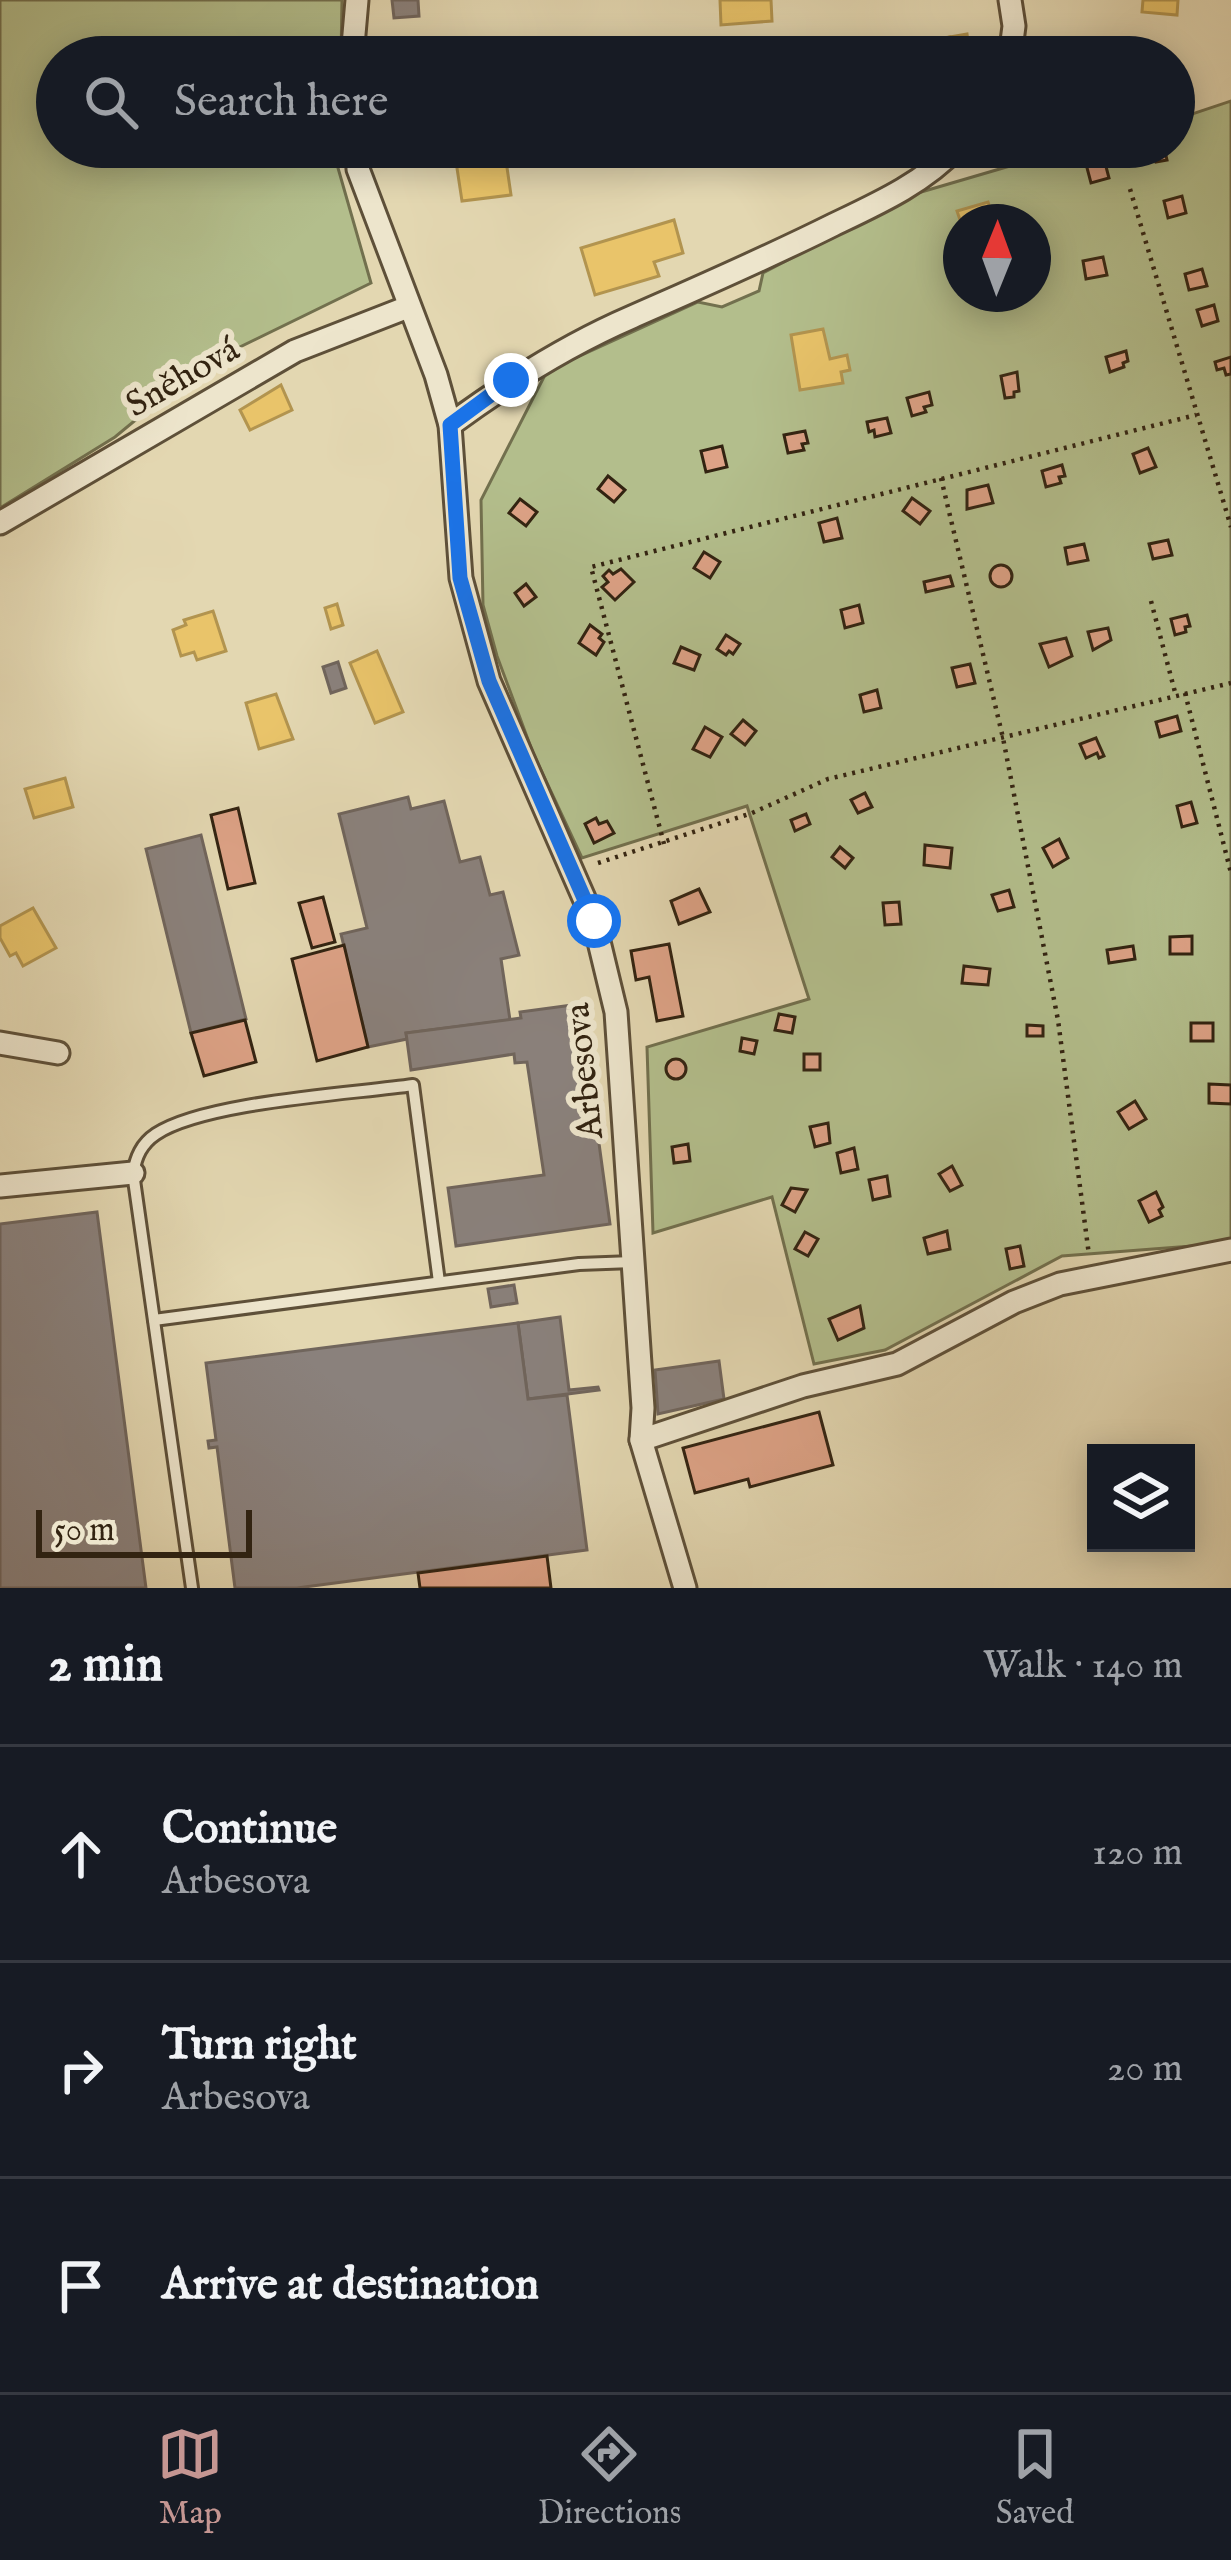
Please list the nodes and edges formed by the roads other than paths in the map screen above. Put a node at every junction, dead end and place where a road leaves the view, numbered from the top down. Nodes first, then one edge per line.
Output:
1 (357, 0) edge
2 (1010, 0) edge
3 (354, 36) edge
4 (1013, 36) edge
5 (358, 168) edge
6 (936, 168) edge
7 (408, 308) junction
8 (450, 425) junction
9 (0, 523) edge
10 (0, 1043) edge
11 (58, 1053) dead end
12 (133, 1173) junction
13 (0, 1186) edge
14 (1231, 1250) edge
15 (633, 1262) junction
16 (439, 1282) junction
17 (154, 1320) junction
18 (641, 1440) junction
19 (679, 1587) edge
20 (192, 1588) edge

1 - 3 street
2 - 4 street
5 - 7 street, Arbesova
6 - 8 street
7 - 8 street, Arbesova
7 - 9 street, Sněhová
8 - 15 street, Arbesova
10 - 11 street
12 - 13 street
12 - 16 lane
12 - 17 lane
14 - 18 street
15 - 16 lane
15 - 18 street, Arbesova
16 - 17 lane
17 - 20 lane
18 - 19 street, Arbesova

